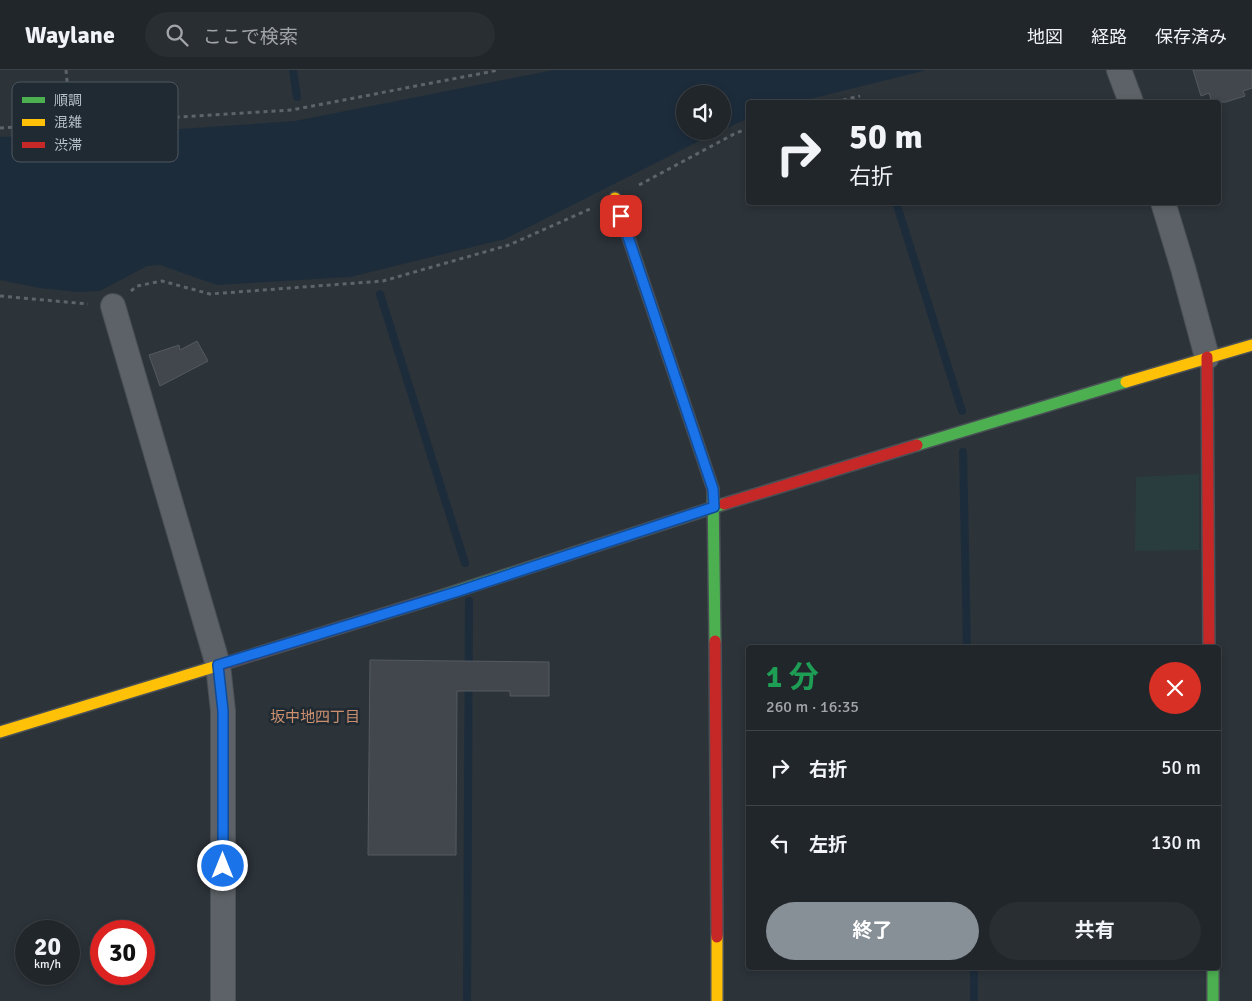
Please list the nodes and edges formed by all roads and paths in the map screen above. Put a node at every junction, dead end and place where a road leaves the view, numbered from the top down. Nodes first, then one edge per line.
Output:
1 (499, 70) edge
2 (1119, 70) edge
3 (860, 96) dead end
4 (843, 100) edge
5 (1130, 100) edge
6 (178, 117) edge
7 (746, 129) edge
8 (615, 198) junction
9 (1164, 205) edge
10 (0, 296) edge
11 (113, 306) junction
12 (1252, 345) edge
13 (1207, 357) junction
14 (714, 507) junction
15 (1210, 645) edge
16 (218, 665) junction
17 (0, 732) edge
18 (1213, 970) edge
19 (223, 1001) edge
20 (717, 1001) edge
21 (1213, 1001) edge

1 - 6 path
2 - 5 street
3 - 4 path
7 - 8 path
8 - 11 path
8 - 14 street
9 - 13 street
10 - 11 path
11 - 16 street
12 - 13 street
13 - 14 street
13 - 15 street
14 - 16 street
14 - 20 street
16 - 17 street
16 - 19 street
18 - 21 street

